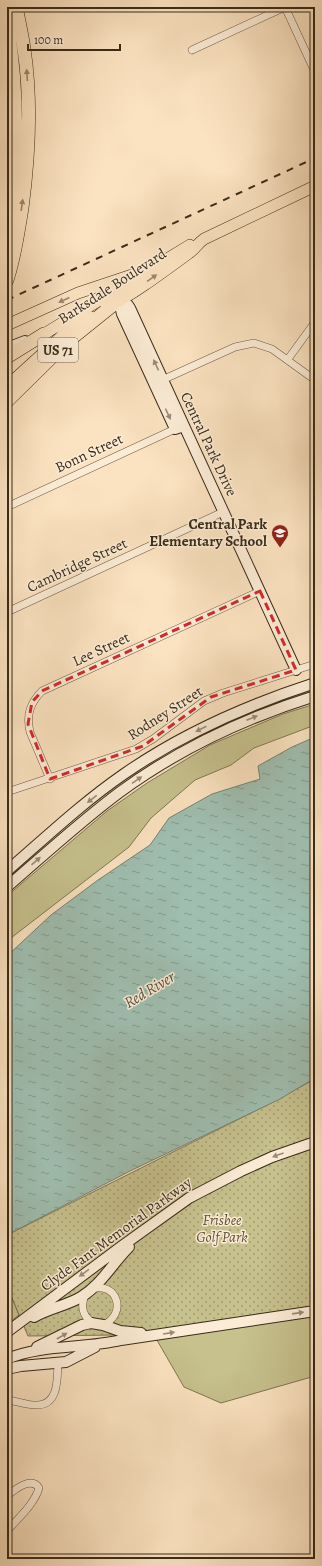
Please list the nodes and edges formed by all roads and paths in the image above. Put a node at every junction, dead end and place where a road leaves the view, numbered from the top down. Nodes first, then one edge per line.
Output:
1 (16, 7) edge
2 (285, 7) edge
3 (7, 23) edge
4 (9, 38) edge
5 (192, 50) dead end
6 (315, 72) edge
7 (315, 186) edge
8 (7, 227) edge
9 (198, 243) junction
10 (7, 280) edge
11 (115, 295) junction
12 (315, 322) edge
13 (7, 325) edge
14 (44, 334) junction
15 (7, 348) edge
16 (7, 358) edge
17 (288, 359) junction
18 (315, 380) edge
19 (159, 382) junction
20 (7, 386) edge
21 (7, 401) edge
22 (179, 428) junction
23 (7, 507) edge
24 (224, 512) junction
25 (260, 591) junction
26 (7, 612) edge
27 (315, 664) edge
28 (296, 670) junction
29 (315, 683) edge
30 (315, 696) edge
31 (50, 778) junction
32 (7, 792) edge
33 (7, 871) edge
34 (7, 887) edge
35 (315, 1142) edge
36 (163, 1217) junction
37 (88, 1291) junction
38 (315, 1311) edge
39 (98, 1324) junction
40 (7, 1333) edge
41 (154, 1335) junction
42 (103, 1344) junction
43 (26, 1352) junction
44 (7, 1359) edge
45 (58, 1364) junction
46 (7, 1369) edge
47 (7, 1400) edge
48 (7, 1496) edge
49 (7, 1531) edge

10 -> 1 highway
2 - 5 street
2 - 6 street
3 - 4 highway
4 - 8 highway
7 - 9 main road, Barksdale Boulevard / US 71
11 -> 9 main road, Barksdale Boulevard / US 71
9 - 11 main road, Barksdale Boulevard / US 71
11 -> 13 main road
11 - 14 main road, Barksdale Boulevard / US 71
11 - 19 street, Central Park Drive
11 - 20 main road, Barksdale Boulevard
11 - 21 highway, US 71
12 - 17 street
14 - 15 street, Barksdale Boulevard
14 - 16 highway, US 71
17 - 18 street
17 - 19 street
19 - 22 street, Central Park Drive
22 - 23 street, Bonn Street
22 - 24 street, Central Park Drive
24 - 25 street, Central Park Drive
24 - 26 street, Cambridge Street
25 - 28 street, Central Park Drive
25 - 31 street, Lee Street
27 - 28 street, Rodney Street
28 - 31 street, Rodney Street
29 -> 33 street
34 -> 30 street
31 - 32 street, Rodney Street
35 -> 36 street, Clyde Fant Memorial Parkway
36 - 37 street
36 -> 40 street, Clyde Fant Memorial Parkway
37 - 39 street
37 - 39 street
37 - 40 street
41 -> 38 street
39 - 41 street
43 -> 39 street
41 - 42 street
42 - 43 street
42 - 45 street
43 - 44 street
45 - 46 street
45 - 47 street
48 - 49 street

